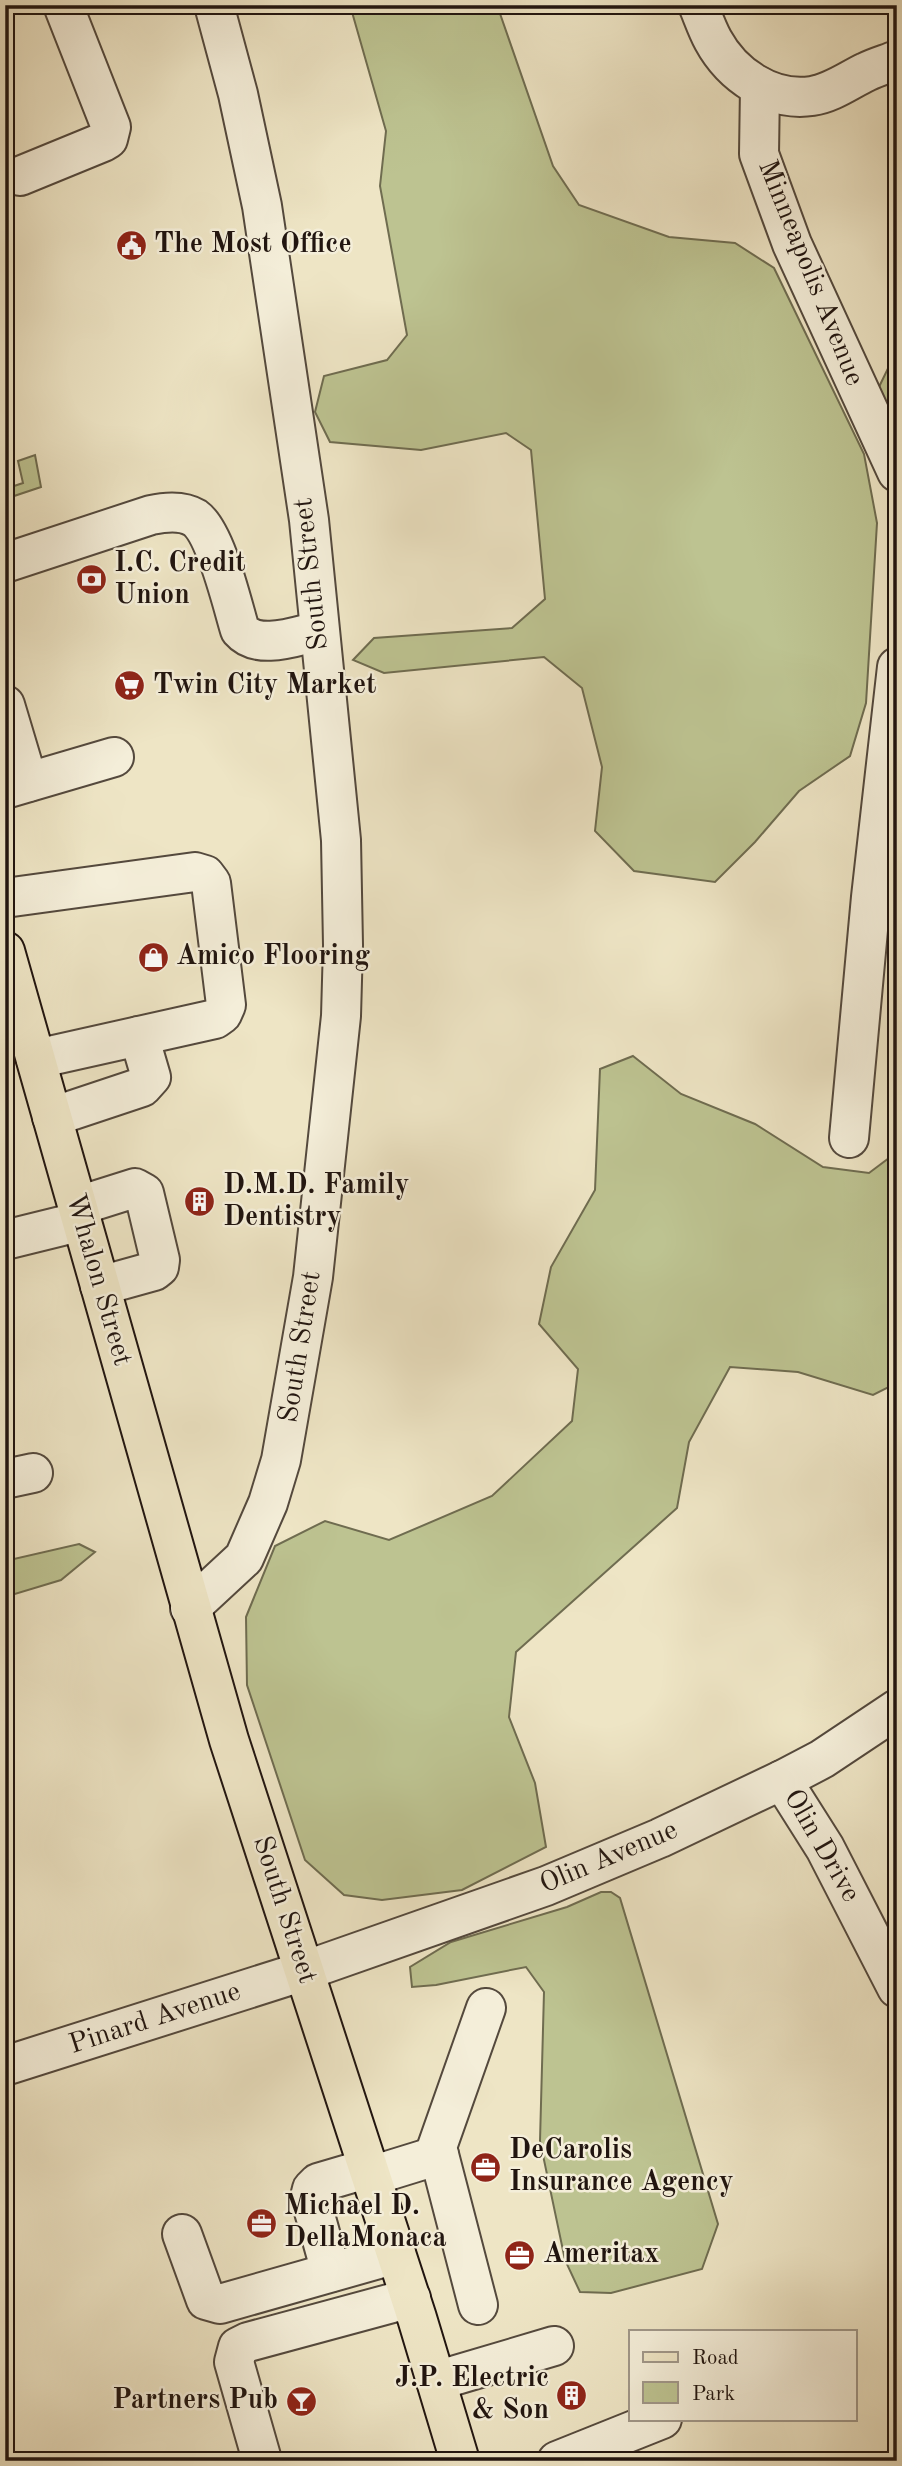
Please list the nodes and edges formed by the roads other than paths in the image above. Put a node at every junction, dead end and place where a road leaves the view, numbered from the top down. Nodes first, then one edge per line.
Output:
1 (63, 5) edge
2 (214, 5) edge
3 (698, 5) edge
4 (897, 60) edge
5 (760, 87) junction
6 (20, 176) dead end
7 (897, 472) edge
8 (5, 563) edge
9 (319, 631) junction
10 (897, 667) edge
11 (5, 705) edge
12 (114, 757) dead end
13 (17, 786) edge
14 (5, 898) edge
15 (5, 951) edge
16 (139, 1036) junction
17 (36, 1059) junction
18 (52, 1117) junction
19 (849, 1138) dead end
20 (80, 1214) junction
21 (5, 1240) edge
22 (100, 1286) junction
23 (190, 1608) junction
24 (897, 1709) edge
25 (782, 1780) junction
26 (304, 1971) junction
27 (897, 1988) edge
28 (486, 2008) dead end
29 (5, 2066) edge
30 (439, 2155) junction
31 (370, 2172) junction
32 (182, 2234) dead end
33 (397, 2254) junction
34 (331, 2272) junction
35 (411, 2298) junction
36 (478, 2305) dead end
37 (554, 2346) dead end
38 (436, 2381) junction
39 (660, 2420) edge
40 (262, 2460) edge
41 (460, 2461) edge
42 (557, 2461) edge

1 - 6 street
2 - 9 street, South Street
3 - 5 street
4 - 5 street
5 - 7 street, Minneapolis Avenue
8 - 9 street
9 - 23 street, South Street
10 - 19 street
11 - 13 street
12 - 13 street
14 - 16 street
15 - 17 main road, Whalon Street
16 - 17 street
16 - 18 street
17 - 18 main road, Whalon Street
18 - 20 main road, Whalon Street
20 - 21 street
20 - 22 main road, Whalon Street
20 - 22 street
22 - 23 main road, Whalon Street
23 - 26 main road, South Street
24 - 25 street, Olin Avenue
25 - 26 street, Olin Avenue
25 - 27 street, Olin Drive
26 - 29 street, Pinard Avenue
26 - 31 main road, South Street
28 - 30 street
30 - 31 street
30 - 36 street
31 - 33 main road, South Street
31 - 34 street
32 - 34 street
33 - 34 street
33 - 35 main road, South Street
35 - 38 main road, South Street
35 - 40 street
37 - 38 street
38 - 41 main road, South Street
39 - 42 street

